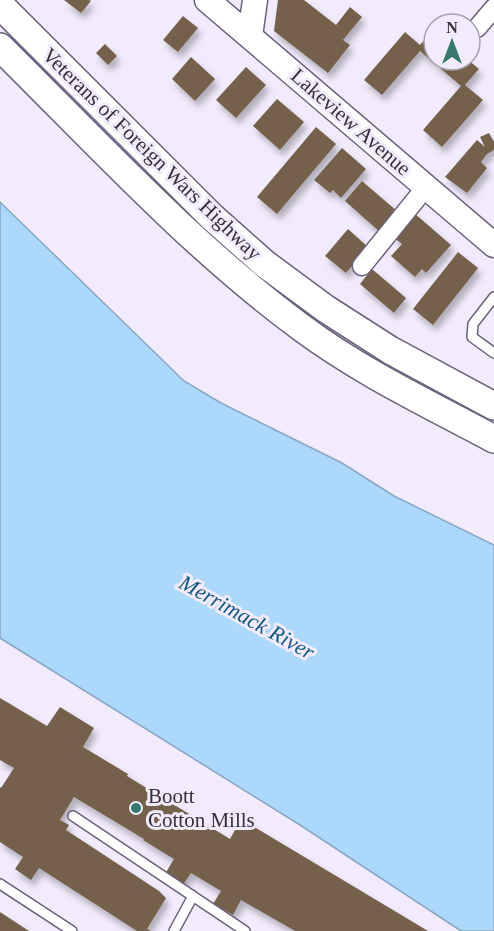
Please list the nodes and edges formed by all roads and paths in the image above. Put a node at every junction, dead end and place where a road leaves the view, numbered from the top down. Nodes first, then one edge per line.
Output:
1 (207, 0) edge
2 (255, 0) edge
3 (0, 5) edge
4 (494, 8) edge
5 (482, 22) edge
6 (250, 36) junction
7 (0, 47) edge
8 (426, 187) junction
9 (494, 245) edge
10 (362, 266) dead end
11 (494, 297) edge
12 (494, 353) edge
13 (494, 406) edge
14 (494, 439) edge
15 (73, 816) dead end
16 (0, 884) edge
17 (193, 896) junction
18 (72, 931) edge
19 (174, 931) edge
20 (245, 931) edge

1 - 6 main road, Lakeview Avenue
2 - 6 main road
3 - 13 main road, Veterans of Foreign Wars Highway
4 - 5 street
6 - 8 main road, Lakeview Avenue
7 - 14 main road, Veterans of Foreign Wars Highway
8 - 9 main road, Lakeview Avenue
8 - 10 street
11 - 12 lane
15 - 17 lane
16 - 18 lane
17 - 19 lane
17 - 20 lane

